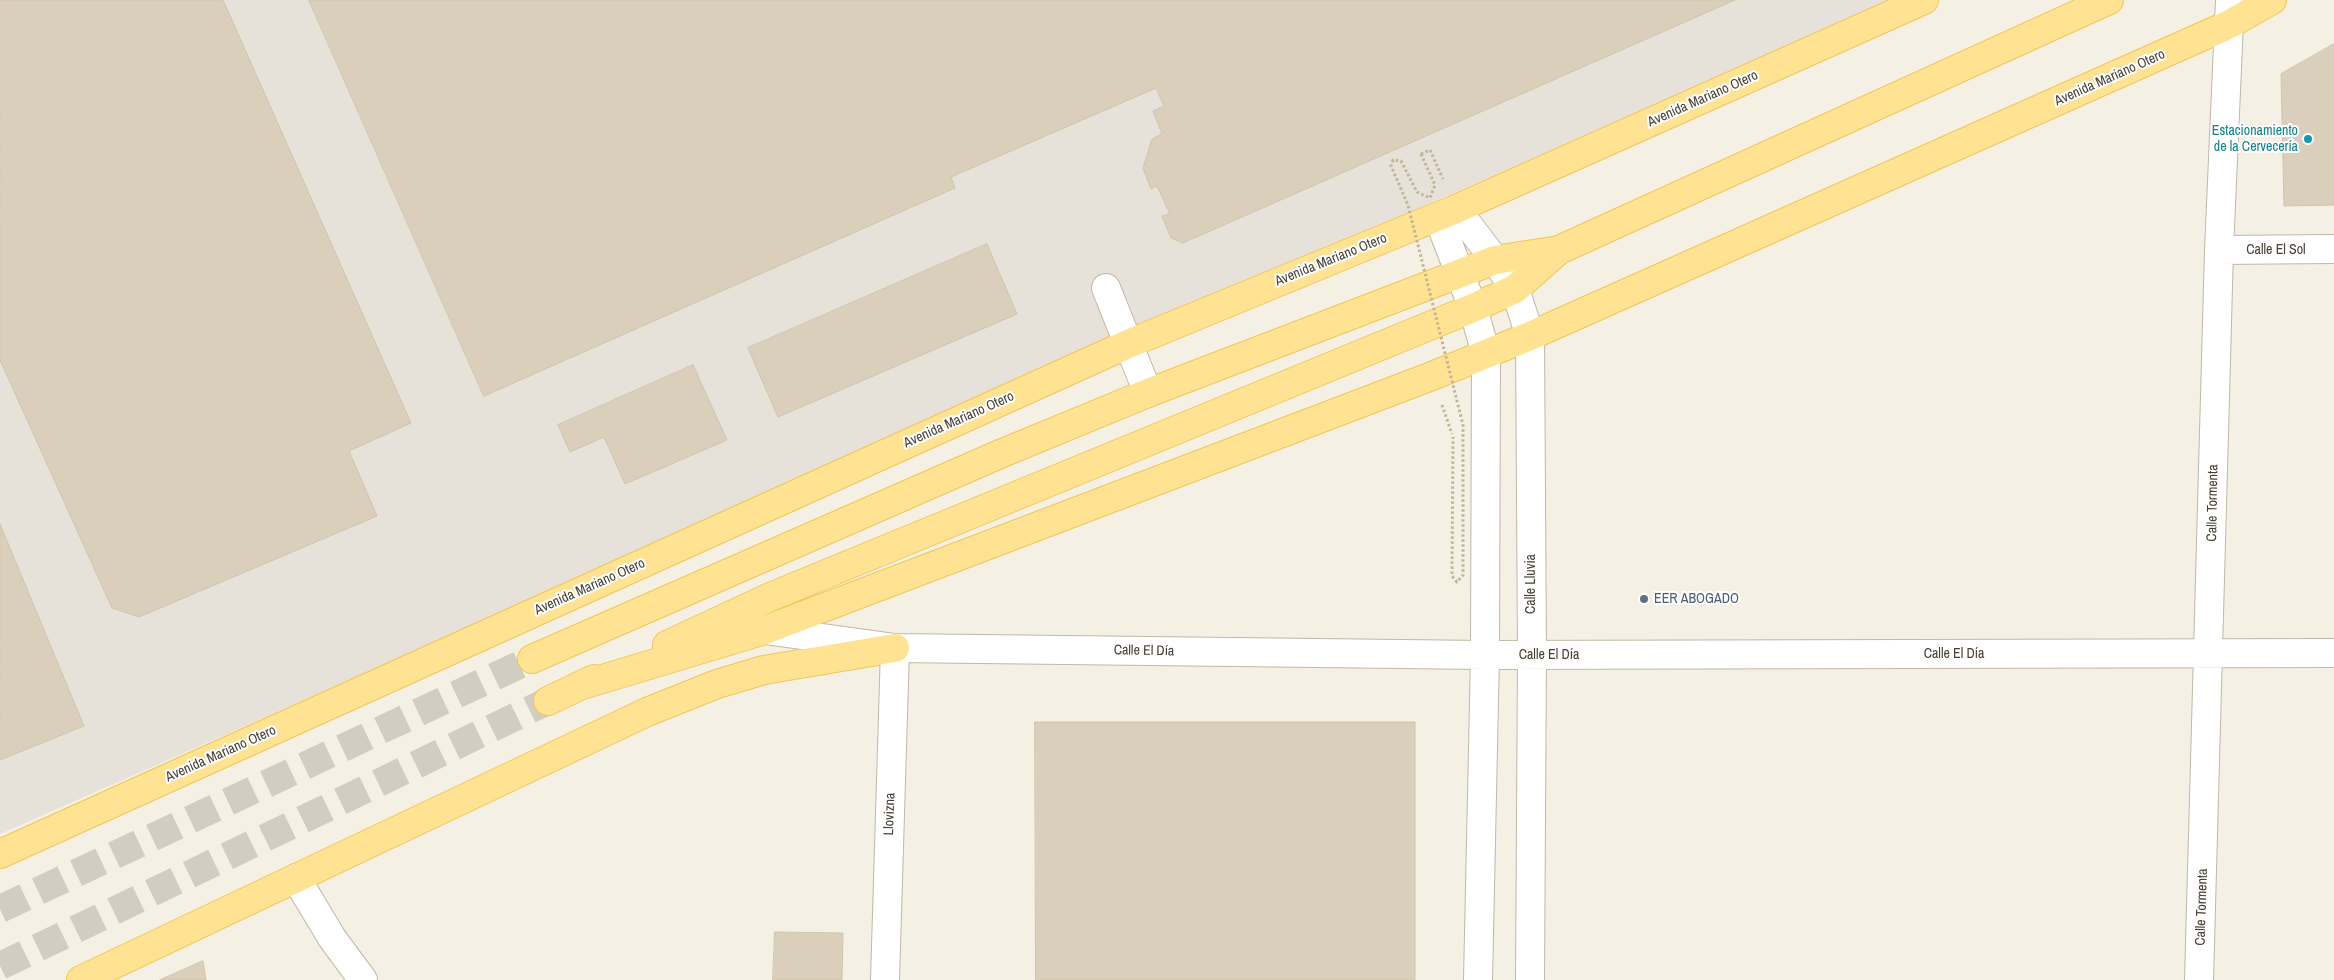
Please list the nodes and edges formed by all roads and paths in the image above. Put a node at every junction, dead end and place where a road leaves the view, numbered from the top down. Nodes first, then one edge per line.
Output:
1 (1924, 0) edge
2 (2109, 0) edge
3 (2272, 0) edge
4 (2229, 13) edge
5 (1447, 213) junction
6 (2334, 249) edge
7 (1558, 250) junction
8 (2219, 250) junction
9 (1495, 260) junction
10 (1459, 273) junction
11 (1106, 288) dead end
12 (1515, 289) junction
13 (1474, 308) junction
14 (1530, 336) junction
15 (1128, 344) junction
16 (1486, 354) junction
17 (1148, 392) junction
18 (1454, 437) dead end
19 (765, 630) junction
20 (895, 648) junction
21 (2209, 653) junction
22 (2334, 653) edge
23 (1485, 655) junction
24 (1532, 655) junction
25 (532, 659) tunnel mouth
26 (578, 686) junction
27 (548, 701) tunnel mouth
28 (0, 854) edge
29 (296, 878) junction
30 (81, 980) edge
31 (362, 980) edge
32 (885, 980) edge
33 (1478, 980) edge
34 (1530, 980) edge
35 (2200, 980) edge

1 - 5 main road, Avenida Mariano Otero
2 - 7 main road, Avenida Mariano Otero
3 - 4 main road, Avenida Mariano Otero
4 - 8 street, Calle Tormenta
4 - 14 main road, Avenida Mariano Otero
5 - 9 street, Calle Lluvia
5 - 10 street
5 - 15 main road, Avenida Mariano Otero
5 - 18 path, bridge
6 - 8 street, Calle El Sol
7 - 9 main road, Avenida Mariano Otero
7 - 12 main road, Avenida Mariano Otero
8 - 21 street, Calle Tormenta
9 - 10 main road, Avenida Mariano Otero
9 - 12 street, Calle Lluvia
10 - 13 street
10 - 17 main road, Avenida Mariano Otero
11 - 15 street
12 - 13 main road, Avenida Mariano Otero
12 - 14 street, Calle Lluvia
13 - 16 street
13 - 26 main road, Avenida Mariano Otero
14 - 16 main road, Avenida Mariano Otero
14 - 24 street, Calle Lluvia
15 - 17 street
15 - 28 main road, Avenida Mariano Otero
16 - 19 main road, Avenida Mariano Otero
16 - 23 street
17 - 25 main road, Avenida Mariano Otero
19 - 20 street, Calle El Día
19 - 26 main road, Avenida Mariano Otero
20 - 23 street, Calle El Día
20 - 29 main road
20 - 32 street, Llovizna
21 - 22 street, Calle El Día
21 - 24 street, Calle El Día
21 - 35 street, Calle Tormenta
23 - 24 street, Calle El Día
23 - 33 street
24 - 34 street, Calle Lluvia
26 - 27 main road, Avenida Mariano Otero
29 - 30 main road
29 - 31 street

